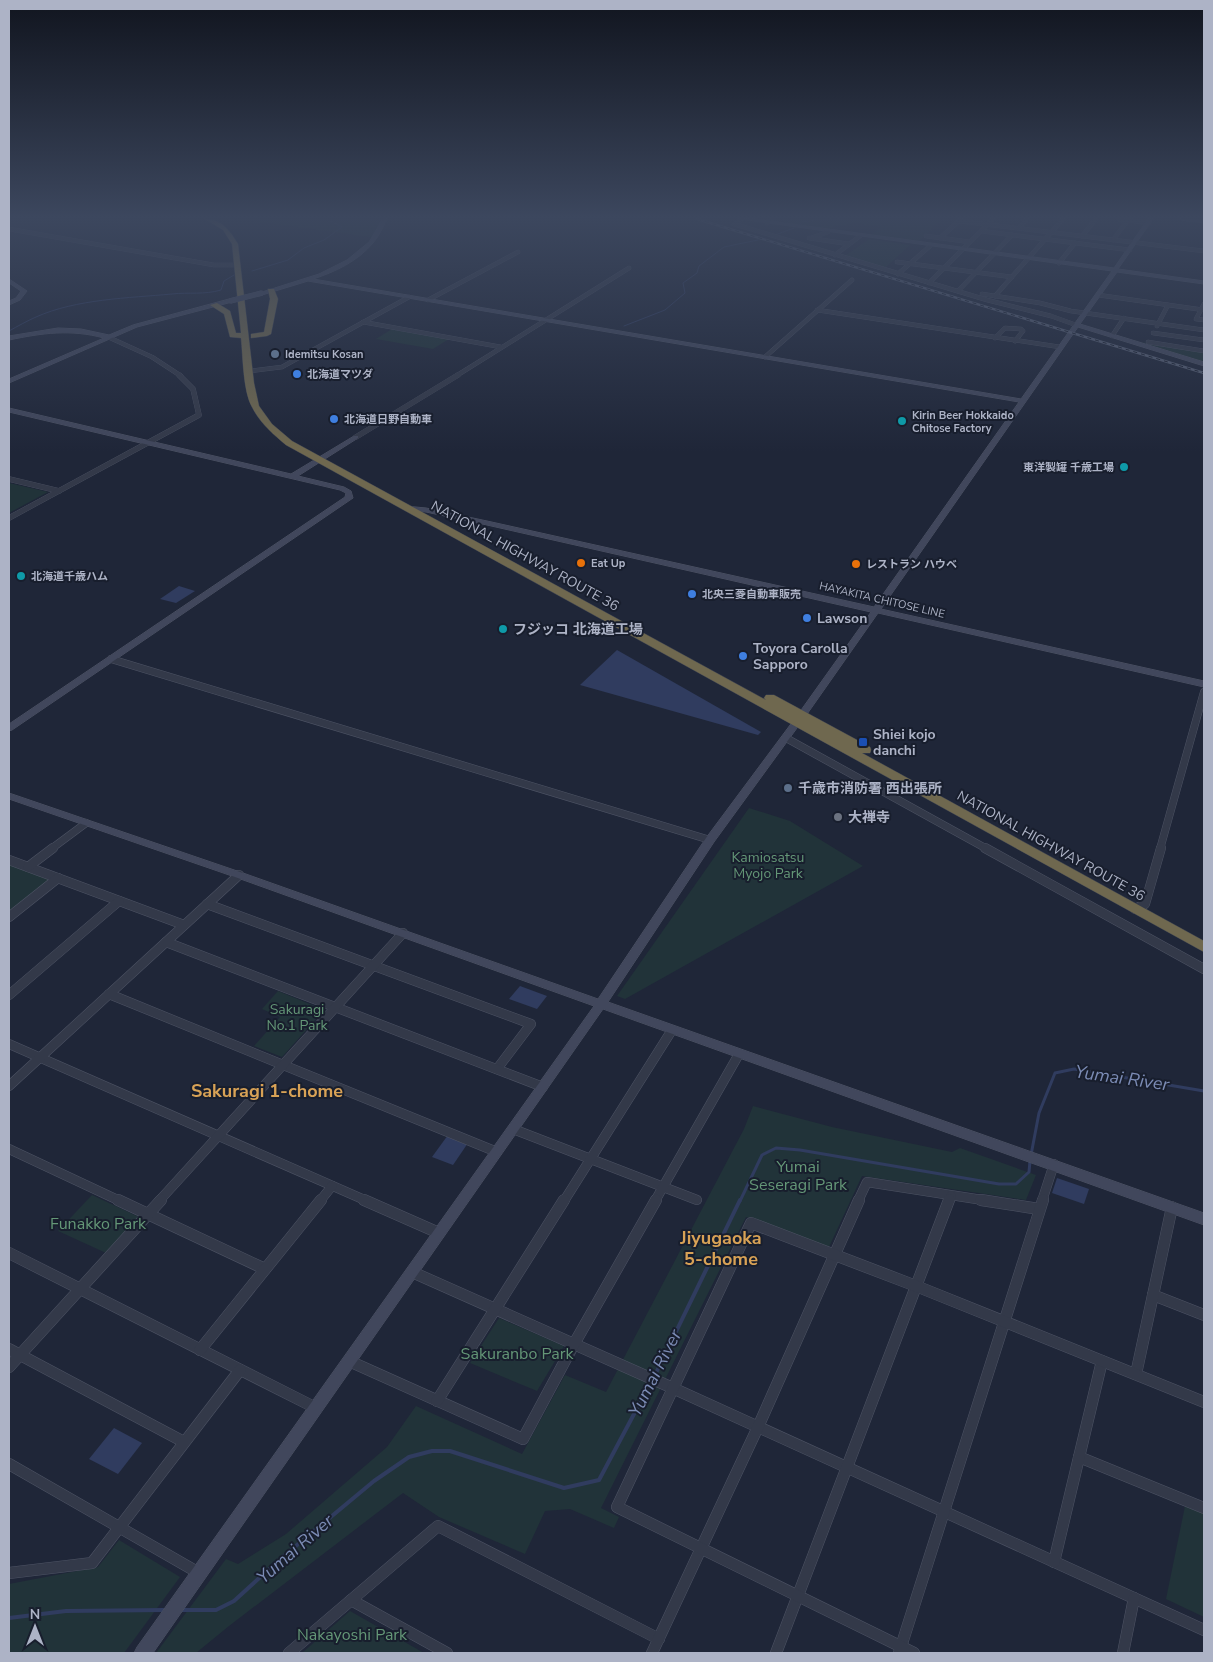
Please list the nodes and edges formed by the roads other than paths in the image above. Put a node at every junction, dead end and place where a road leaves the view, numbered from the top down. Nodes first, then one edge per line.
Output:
1 (20, 297) edge
2 (243, 297) edge
3 (247, 297) edge
4 (248, 297) edge
5 (273, 297) edge
6 (409, 297) joint
7 (434, 297) edge
8 (582, 297) edge
9 (833, 297) edge
10 (979, 297) edge
11 (999, 297) edge
12 (1096, 297) edge
13 (1116, 297) edge
14 (428, 300) junction
15 (9, 303) edge
16 (1168, 304) junction
17 (1204, 304) edge
18 (214, 305) junction
19 (1203, 309) edge
20 (818, 310) junction
21 (1085, 312) junction
22 (1124, 318) junction
23 (544, 320) junction
24 (1204, 320) edge
25 (363, 322) junction
26 (1158, 323) junction
27 (1076, 325) junction
28 (1204, 330) edge
29 (1153, 333) junction
30 (250, 336) junction
31 (1112, 336) junction
32 (108, 337) junction
33 (9, 338) edge
34 (996, 338) junction
35 (1204, 340) edge
36 (1016, 341) junction
37 (1145, 344) junction
38 (499, 347) junction
39 (1060, 348) junction
40 (1204, 351) edge
41 (765, 357) junction
42 (1204, 364) edge
43 (254, 371) junction
44 (9, 381) edge
45 (1024, 401) junction
46 (9, 410) edge
47 (356, 437) joint
48 (149, 442) junction
49 (323, 459) junction
50 (293, 476) junction
51 (9, 479) edge
52 (58, 491) junction
53 (408, 508) junction
54 (426, 510) junction
55 (9, 518) edge
56 (876, 610) junction
57 (111, 659) junction
58 (1204, 684) edge
59 (1204, 692) edge
60 (799, 719) junction
61 (9, 728) edge
62 (786, 738) junction
63 (9, 796) edge
64 (86, 823) junction
65 (710, 840) junction
66 (9, 860) edge
67 (28, 868) junction
68 (239, 875) junction
69 (58, 878) junction
70 (119, 901) junction
71 (207, 904) junction
72 (1140, 906) junction
73 (9, 917) edge
74 (184, 925) junction
75 (403, 933) junction
76 (1204, 936) edge
77 (166, 942) junction
78 (1204, 947) edge
79 (374, 965) junction
80 (1204, 970) edge
81 (109, 994) junction
82 (9, 996) edge
83 (601, 1004) junction
84 (336, 1008) junction
85 (672, 1030) junction
86 (9, 1044) edge
87 (739, 1054) junction
88 (40, 1057) junction
89 (283, 1065) junction
90 (497, 1069) junction
91 (9, 1086) edge
92 (543, 1087) junction
93 (513, 1129) junction
94 (219, 1136) junction
95 (9, 1149) edge
96 (497, 1152) junction
97 (590, 1159) junction
98 (1049, 1162) junction
99 (332, 1186) junction
100 (663, 1187) junction
101 (951, 1196) junction
102 (697, 1200) dead end
103 (1172, 1207) junction
104 (1039, 1209) junction
105 (148, 1214) junction
106 (1204, 1219) edge
107 (439, 1233) junction
108 (9, 1253) edge
109 (833, 1254) junction
110 (265, 1269) junction
111 (412, 1272) junction
112 (916, 1286) junction
113 (81, 1290) junction
114 (1153, 1295) junction
115 (495, 1310) junction
116 (1204, 1315) edge
117 (1004, 1321) junction
118 (574, 1344) junction
119 (9, 1349) edge
120 (200, 1350) junction
121 (20, 1355) junction
122 (349, 1361) junction
123 (1102, 1361) junction
124 (9, 1367) edge
125 (240, 1370) junction
126 (1136, 1374) junction
127 (669, 1386) junction
128 (437, 1401) junction
129 (1204, 1402) edge
130 (316, 1408) junction
131 (758, 1427) junction
132 (184, 1442) junction
133 (1079, 1457) junction
134 (9, 1464) edge
135 (848, 1468) junction
136 (1204, 1508) edge
137 (944, 1512) junction
138 (119, 1528) junction
139 (700, 1548) junction
140 (1054, 1562) junction
141 (9, 1573) edge
142 (194, 1580) junction
143 (798, 1596) junction
144 (1134, 1598) junction
145 (351, 1600) junction
146 (1204, 1630) edge
147 (659, 1639) junction
148 (148, 1647) edge
149 (900, 1650) edge
150 (289, 1653) edge
151 (447, 1653) edge
152 (652, 1653) edge
153 (776, 1653) edge
154 (914, 1653) edge
155 (1123, 1653) edge

1 - 15 street
2 - 30 highway, NATIONAL HIGHWAY ROUTE 36
3 - 30 highway, NATIONAL HIGHWAY ROUTE 36
4 - 18 street, bridge
5 - 30 highway
6 - 14 street
6 - 25 street
7 - 14 street
8 - 23 street
9 - 20 street
10 - 27 street
11 - 21 street
12 - 21 street
13 - 16 street
14 - 23 street
16 - 19 street
16 - 26 street
17 - 19 street
18 - 30 highway
18 - 32 street
19 - 24 street
20 - 34 street
20 - 41 street
21 - 22 street
21 - 27 street
22 - 26 street
22 - 31 street
23 - 38 street
23 - 41 street
25 - 38 street
25 - 43 street
26 - 28 street
26 - 29 street
27 - 31 street
27 - 39 street
29 - 35 street
29 - 37 street
30 - 43 highway, NATIONAL HIGHWAY ROUTE 36
31 - 37 street
32 - 33 street
32 - 44 street
32 - 48 street
34 - 36 street
34 - 36 street
36 - 39 street
37 - 40 street
37 - 42 street
38 - 47 street
39 - 45 street
41 - 45 street
43 - 49 highway, NATIONAL HIGHWAY ROUTE 36
45 - 56 street
46 - 48 street
47 - 49 street
48 - 50 street
48 - 52 street
49 - 50 street
49 - 53 highway, NATIONAL HIGHWAY ROUTE 36
49 - 54 highway, NATIONAL HIGHWAY ROUTE 36
50 - 57 street
51 - 52 street
52 - 55 street
53 - 54 street, HAYAKITA CHITOSE LINE
53 - 60 highway, NATIONAL HIGHWAY ROUTE 36
54 - 56 street, HAYAKITA CHITOSE LINE
54 - 60 highway, NATIONAL HIGHWAY ROUTE 36
56 - 58 street, HAYAKITA CHITOSE LINE
56 - 60 street
57 - 61 street
57 - 65 street
59 - 72 street
60 - 62 street
60 - 72 highway, NATIONAL HIGHWAY ROUTE 36
62 - 65 street
62 - 80 street
63 - 64 street
64 - 67 street
64 - 68 street
65 - 83 street
66 - 67 street
67 - 69 street
68 - 71 street
68 - 75 street
69 - 70 street
69 - 73 street
70 - 74 street
70 - 82 street
71 - 74 street
71 - 79 street
72 - 76 highway, NATIONAL HIGHWAY ROUTE 36
72 - 78 highway, NATIONAL HIGHWAY ROUTE 36
74 - 77 street
75 - 79 street
75 - 83 street
77 - 81 street
77 - 84 street
79 - 84 street
79 - 90 street
81 - 88 street
81 - 89 street
83 - 85 street
83 - 92 street
84 - 89 street
84 - 90 street
85 - 87 street
85 - 97 street
86 - 88 street
87 - 98 street
87 - 100 street
88 - 91 street
88 - 94 street
89 - 94 street
89 - 96 street
90 - 92 street
92 - 93 street
93 - 96 street
93 - 97 street
94 - 99 street
94 - 105 street
95 - 105 street
96 - 107 street
97 - 100 street
97 - 115 street
98 - 103 street
98 - 104 street
99 - 107 street
99 - 110 street
100 - 102 street
100 - 118 street
101 - 104 street
101 - 109 street
101 - 112 street
103 - 106 street
103 - 114 street
104 - 117 street
105 - 110 street
105 - 113 street
107 - 111 street
108 - 113 street
109 - 112 street
109 - 127 street
109 - 131 street
110 - 120 street
111 - 115 street
111 - 122 street
112 - 117 street
112 - 135 street
113 - 120 street
113 - 121 street
114 - 116 street
114 - 126 street
115 - 118 street
115 - 128 street
117 - 123 street
117 - 137 street
118 - 127 street
118 - 128 street
119 - 121 street
120 - 125 street
121 - 124 street
121 - 132 street
122 - 128 street
122 - 130 street
123 - 126 street
123 - 133 street
125 - 130 street
125 - 132 street
126 - 129 street
127 - 131 street
127 - 139 street
130 - 142 street
131 - 135 street
131 - 139 street
132 - 138 street
133 - 136 street
133 - 140 street
134 - 138 street
135 - 137 street
135 - 143 street
137 - 140 street
137 - 149 street
138 - 141 street
138 - 142 street
139 - 143 street
139 - 147 street
140 - 144 street
142 - 148 street
143 - 149 street
143 - 153 street
144 - 146 street
144 - 155 street
145 - 147 street
145 - 150 street
145 - 151 street
147 - 152 street
149 - 154 street

